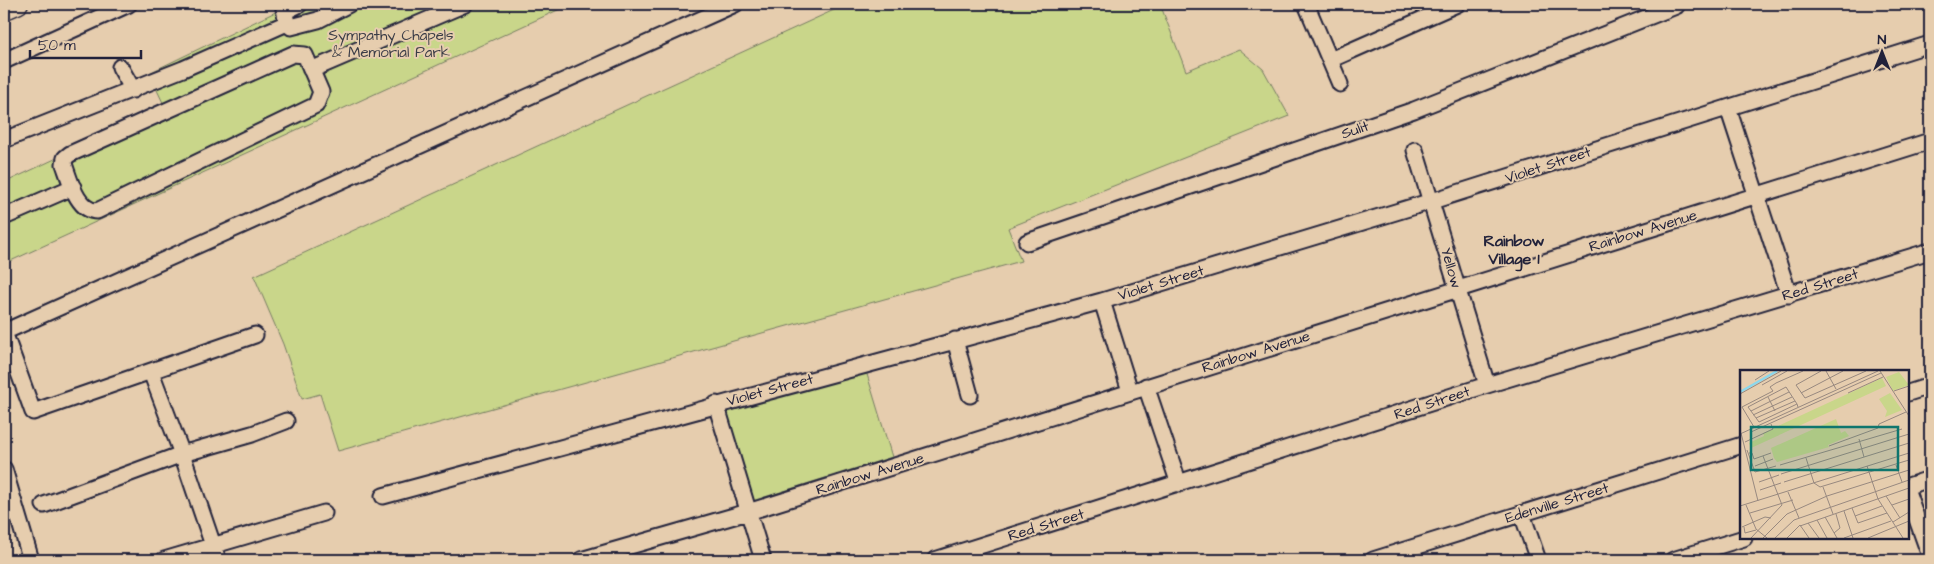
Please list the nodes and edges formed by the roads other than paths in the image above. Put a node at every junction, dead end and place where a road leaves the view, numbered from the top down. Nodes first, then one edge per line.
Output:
1 (18, 4) edge
2 (129, 4) edge
3 (300, 4) edge
4 (349, 4) edge
5 (465, 4) edge
6 (735, 4) edge
7 (1306, 4) edge
8 (1457, 4) edge
9 (1676, 4) edge
10 (4, 10) edge
11 (285, 12) edge
12 (1930, 44) edge
13 (4, 60) edge
14 (1330, 60) junction
15 (120, 67) dead end
16 (312, 70) junction
17 (1340, 84) dead end
18 (133, 90) junction
19 (1728, 108) junction
20 (4, 140) edge
21 (1930, 141) edge
22 (1415, 150) dead end
23 (73, 187) junction
24 (1758, 196) junction
25 (1432, 201) junction
26 (4, 217) edge
27 (1027, 242) dead end
28 (1930, 251) edge
29 (1458, 289) junction
30 (1789, 295) junction
31 (1102, 301) junction
32 (4, 332) edge
33 (255, 335) dead end
34 (955, 340) junction
35 (151, 372) junction
36 (1487, 385) junction
37 (1146, 386) junction
38 (1930, 386) edge
39 (1130, 391) junction
40 (1909, 393) edge
41 (970, 395) dead end
42 (716, 404) junction
43 (286, 421) dead end
44 (1740, 446) edge
45 (182, 454) junction
46 (4, 470) edge
47 (1930, 479) edge
48 (1179, 484) junction
49 (1909, 486) edge
50 (384, 496) dead end
51 (1909, 497) edge
52 (44, 504) dead end
53 (748, 512) junction
54 (324, 513) dead end
55 (1522, 514) junction
56 (1741, 539) edge
57 (213, 545) junction
58 (1930, 556) edge
59 (31, 560) edge
60 (164, 560) edge
61 (218, 560) edge
62 (581, 560) edge
63 (763, 560) edge
64 (936, 560) edge
65 (1373, 560) edge
66 (1538, 560) edge
67 (1673, 560) edge

1 - 10 main road
2 - 13 street
3 - 11 street
4 - 11 street
5 - 16 street
6 - 32 street
7 - 14 street
8 - 14 street
9 - 27 street, Sulit
11 - 18 street
12 - 19 street, Violet Street
14 - 17 street
15 - 18 street
16 - 23 street
16 - 23 street
18 - 20 street
19 - 24 street
19 - 25 street, Violet Street
21 - 24 street, Rainbow Avenue
22 - 25 street, Yellow
23 - 26 street
24 - 29 street, Rainbow Avenue
24 - 30 street
25 - 29 street, Yellow
25 - 31 street, Violet Street
28 - 30 street, Red Street
29 - 36 street, Yellow
29 - 37 street, Rainbow Avenue
30 - 36 street, Red Street
31 - 34 street, Violet Street
31 - 39 street
32 - 35 street
33 - 35 street
34 - 41 street
34 - 42 street, Violet Street
35 - 45 street
36 - 48 street, Red Street
37 - 39 street, Rainbow Avenue
37 - 48 street
38 - 40 street
39 - 53 street, Rainbow Avenue
42 - 50 street, Violet Street
42 - 53 street
43 - 45 street
44 - 55 street, Edenville Street
45 - 52 street
45 - 57 street
46 - 59 street
47 - 49 street
48 - 64 street, Red Street
51 - 58 street
53 - 62 street, Rainbow Avenue
53 - 63 street
54 - 57 street
55 - 65 street, Edenville Street
55 - 66 street
56 - 67 street
57 - 60 street
57 - 61 street

